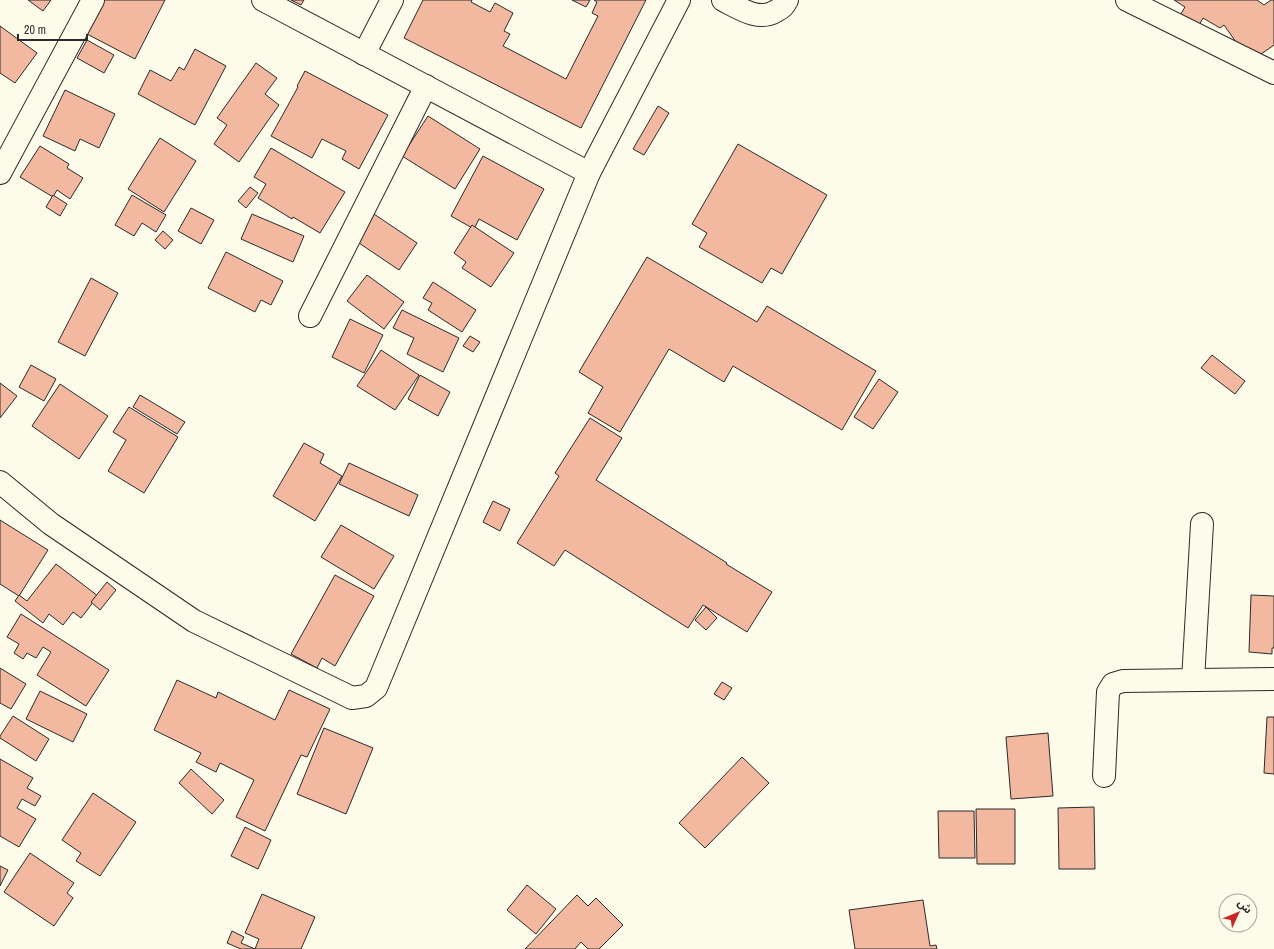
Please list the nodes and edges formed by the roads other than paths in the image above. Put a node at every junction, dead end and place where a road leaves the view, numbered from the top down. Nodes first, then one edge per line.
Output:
1 (93, 0) edge
2 (263, 0) edge
3 (392, 0) edge
4 (679, 0) edge
5 (723, 0) edge
6 (787, 0) edge
7 (1127, 0) edge
8 (364, 54) junction
9 (1274, 74) edge
10 (426, 86) junction
11 (0, 173) edge
12 (589, 173) junction
13 (310, 316) dead end
14 (0, 482) edge
15 (1202, 524) dead end
16 (1274, 679) edge
17 (1193, 680) junction
18 (1104, 776) dead end

1 - 11 street
2 - 8 street
3 - 8 street
4 - 12 street
5 - 6 street
7 - 9 street
8 - 10 street
10 - 12 street
10 - 13 street
12 - 14 street
15 - 17 street
16 - 17 street
17 - 18 street

